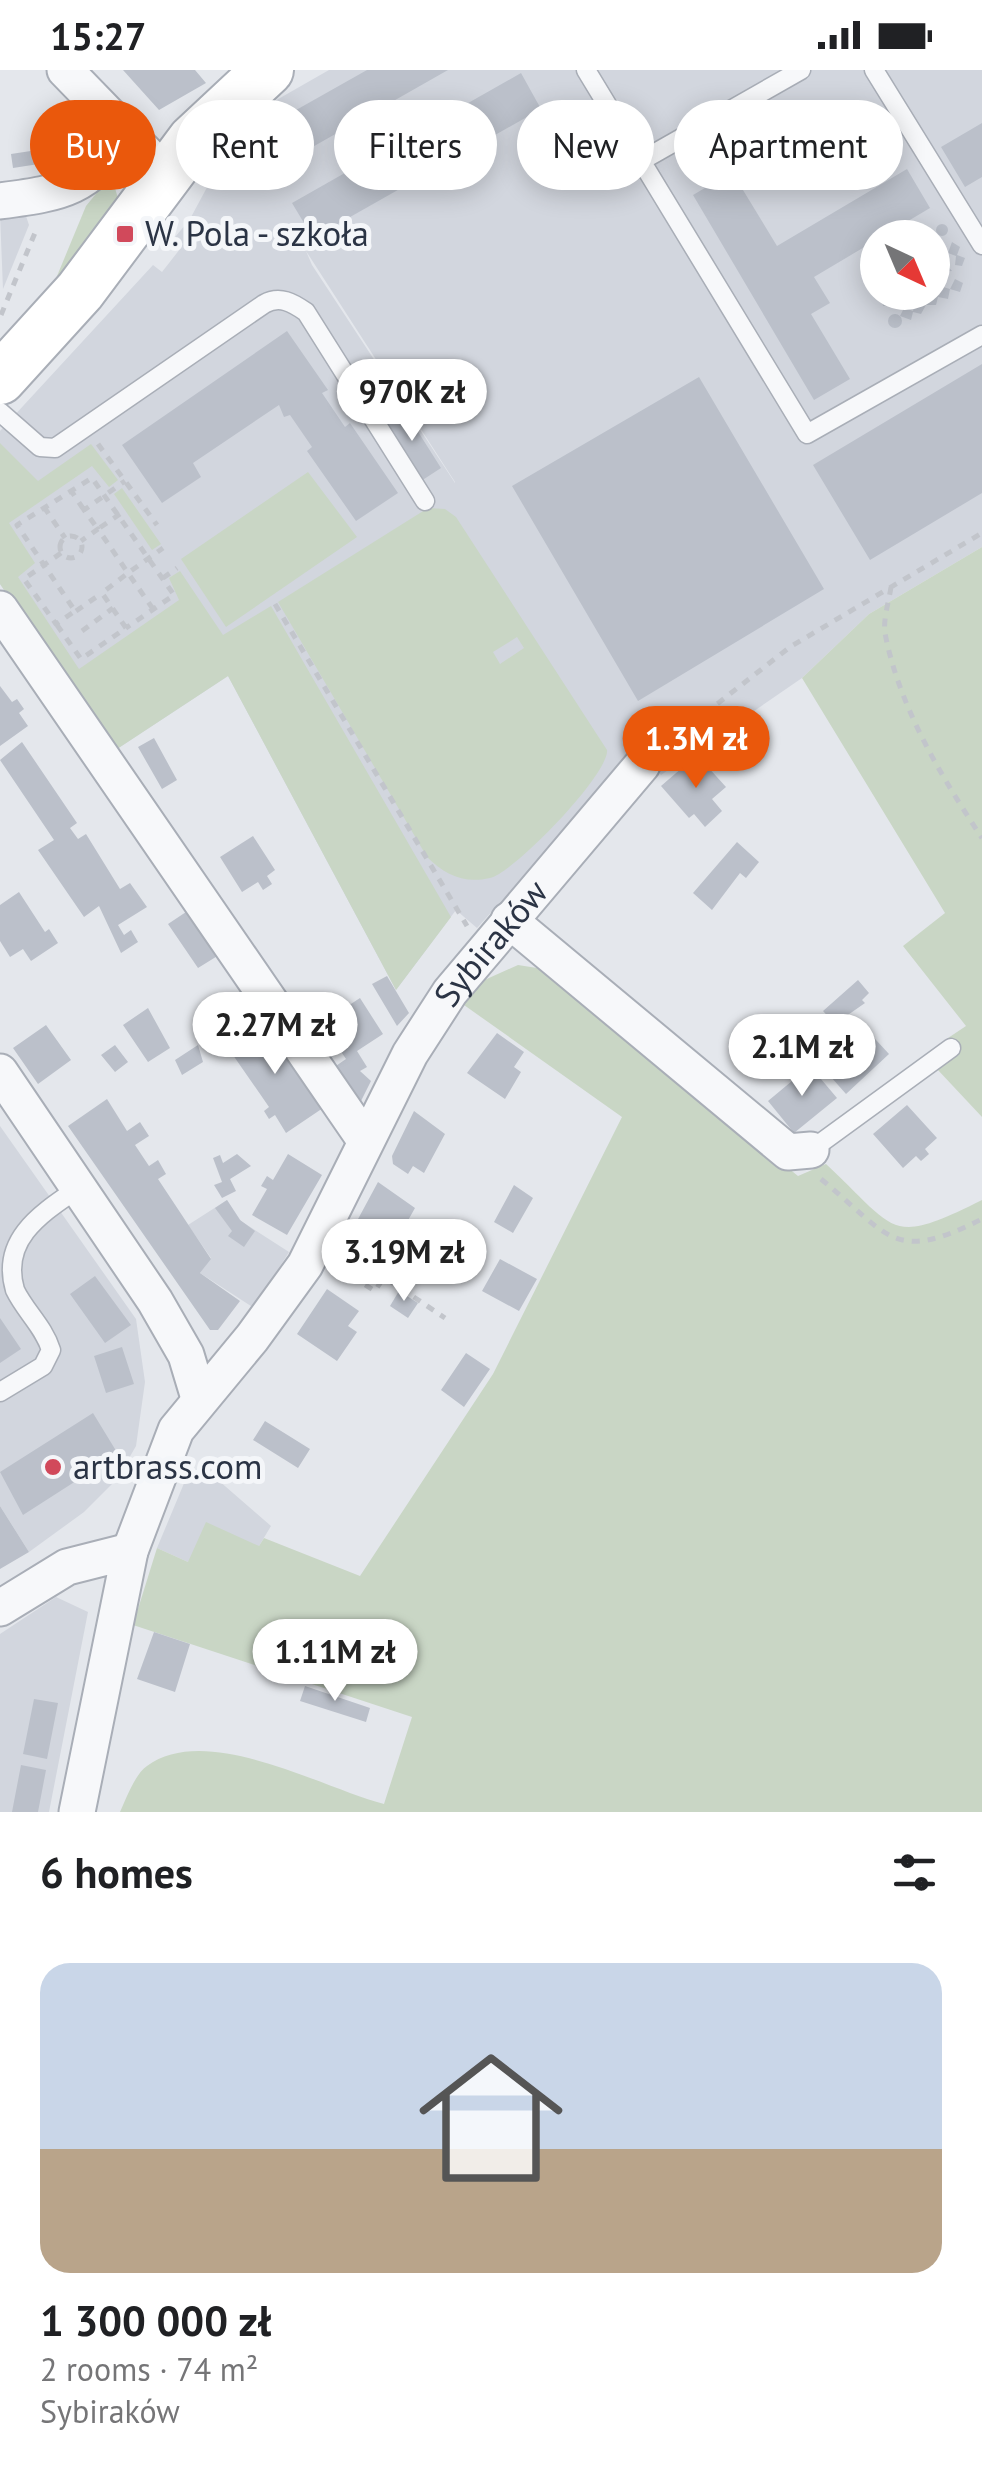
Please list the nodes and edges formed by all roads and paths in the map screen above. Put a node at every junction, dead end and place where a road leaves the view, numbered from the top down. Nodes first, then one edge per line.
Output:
1 (65, 70) edge
2 (268, 70) edge
3 (586, 70) edge
4 (801, 70) edge
5 (874, 70) edge
6 (94, 100) edge
7 (604, 100) edge
8 (654, 154) edge
9 (156, 164) edge
10 (168, 176) junction
11 (654, 182) edge
12 (52, 190) edge
13 (7, 200) edge
14 (982, 245) edge
15 (0, 318) edge
16 (982, 334) edge
17 (0, 378) edge
18 (0, 412) edge
19 (88, 429) junction
20 (125, 481) junction
21 (70, 490) junction
22 (106, 494) junction
23 (426, 501) dead end
24 (44, 507) junction
25 (84, 510) junction
26 (120, 514) junction
27 (157, 525) dead end
28 (98, 529) junction
29 (982, 533) edge
30 (66, 538) junction
31 (81, 542) junction
32 (163, 548) dead end
33 (61, 553) junction
34 (149, 558) junction
35 (44, 565) junction
36 (177, 568) dead end
37 (128, 573) junction
38 (163, 578) junction
39 (891, 587) junction
40 (102, 593) junction
41 (275, 604) dead end
42 (113, 608) junction
43 (0, 609) edge
44 (153, 609) junction
45 (75, 611) junction
46 (56, 624) junction
47 (126, 628) junction
48 (82, 631) dead end
49 (642, 765) joint
50 (982, 838) edge
51 (508, 920) junction
52 (482, 950) junction
53 (951, 1048) dead end
54 (0, 1072) edge
55 (366, 1140) junction
56 (800, 1151) junction
57 (77, 1189) junction
58 (982, 1219) edge
59 (312, 1252) junction
60 (445, 1318) dead end
61 (0, 1392) edge
62 (199, 1398) junction
63 (130, 1551) junction
64 (0, 1608) edge
65 (77, 1812) edge

1 - 6 street
2 - 10 main road
3 - 7 lane
4 - 8 lane
5 - 14 lane
9 - 10 street
10 - 17 main road
11 - 16 lane
12 - 13 street
13 - 15 path
18 - 19 lane
19 - 20 path
19 - 23 lane
20 - 22 path
20 - 27 path
21 - 22 path
21 - 24 path
21 - 25 path
22 - 25 path
22 - 26 path
24 - 30 path
24 - 35 path
25 - 28 path
26 - 28 path
26 - 34 path
28 - 31 path
28 - 37 path
29 - 39 path
30 - 31 path
30 - 33 path
31 - 33 path
32 - 34 path
33 - 35 path
34 - 37 path
34 - 38 path
35 - 45 path
35 - 46 path
36 - 38 path
37 - 40 path
37 - 44 path
38 - 44 path
39 - 49 path
39 - 50 path
40 - 42 path
40 - 45 path
41 - 52 path
42 - 47 path
42 - 48 path
43 - 55 street
44 - 47 path
45 - 46 path
46 - 47 path
49 - 51 street, Sybiraków
51 - 52 street, Sybiraków
51 - 56 street
52 - 55 street, Sybiraków
53 - 56 lane
54 - 57 street
55 - 59 street, Sybiraków
56 - 58 path
57 - 61 lane
57 - 62 street
59 - 60 path
59 - 62 street, Sybiraków
62 - 63 street, Sybiraków
63 - 64 street
63 - 65 street, Sybiraków

